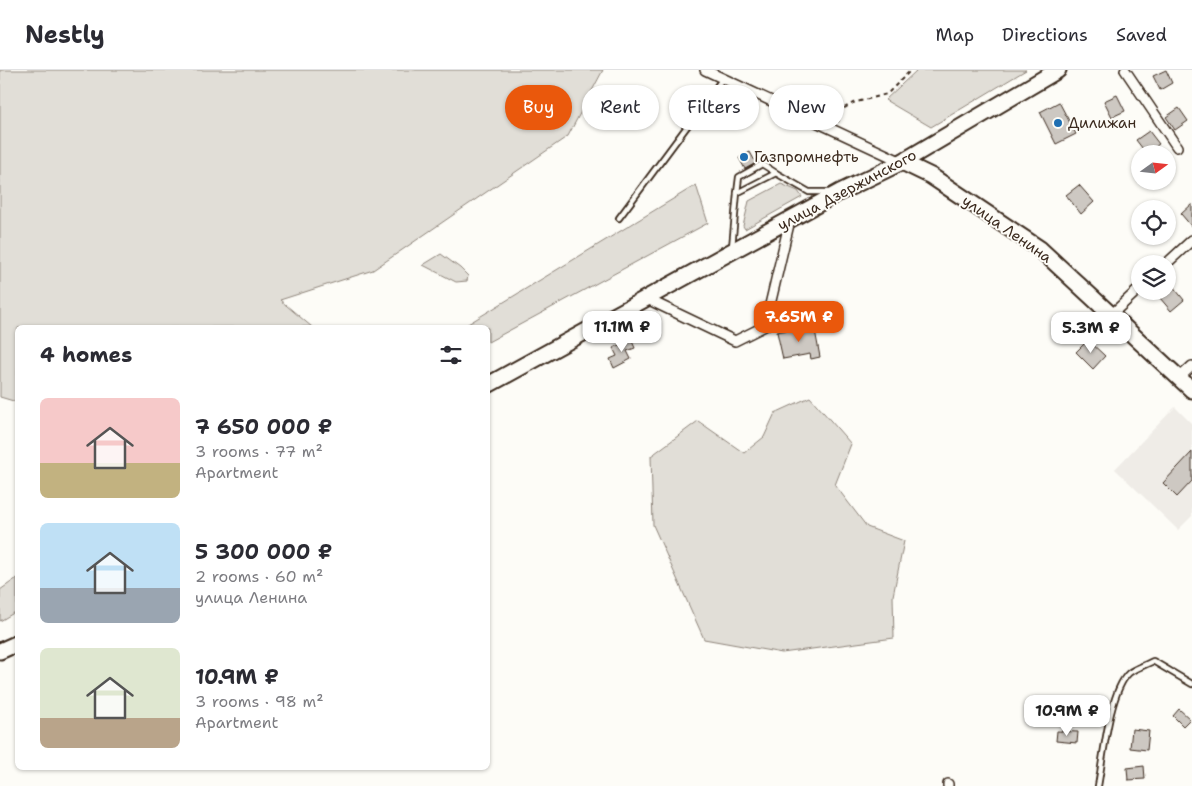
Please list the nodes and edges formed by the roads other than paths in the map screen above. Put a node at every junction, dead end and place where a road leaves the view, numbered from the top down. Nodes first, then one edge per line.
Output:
1 (705, 70) edge
2 (1058, 70) edge
3 (1125, 70) edge
4 (723, 77) junction
5 (1177, 147) dead end
6 (902, 162) junction
7 (776, 173) junction
8 (840, 192) junction
9 (737, 193) junction
10 (619, 218) dead end
11 (790, 220) junction
12 (1192, 240) edge
13 (732, 252) junction
14 (1176, 255) edge
15 (1131, 296) edge
16 (639, 301) junction
17 (1111, 315) junction
18 (1192, 366) edge
19 (1179, 378) junction
20 (490, 384) edge
21 (1192, 390) edge
22 (15, 644) edge
23 (0, 651) edge
24 (1192, 684) edge
25 (1098, 786) edge

1 - 4 street
2 - 6 main road, улица Дзержинского
3 - 5 street
4 - 6 street
4 - 10 lane
6 - 8 main road, улица Дзержинского
6 - 17 main road, улица Ленина
7 - 8 lane
7 - 9 lane
7 - 9 lane
8 - 11 main road, улица Дзержинского
9 - 13 lane
11 - 13 main road, улица Дзержинского
11 - 16 street
12 - 14 street
13 - 16 main road, улица Дзержинского
15 - 17 street
16 - 20 main road, улица Дзержинского
17 - 19 main road, улица Ленина
18 - 19 street
19 - 21 main road, улица Ленина
22 - 23 main road
24 - 25 lane

